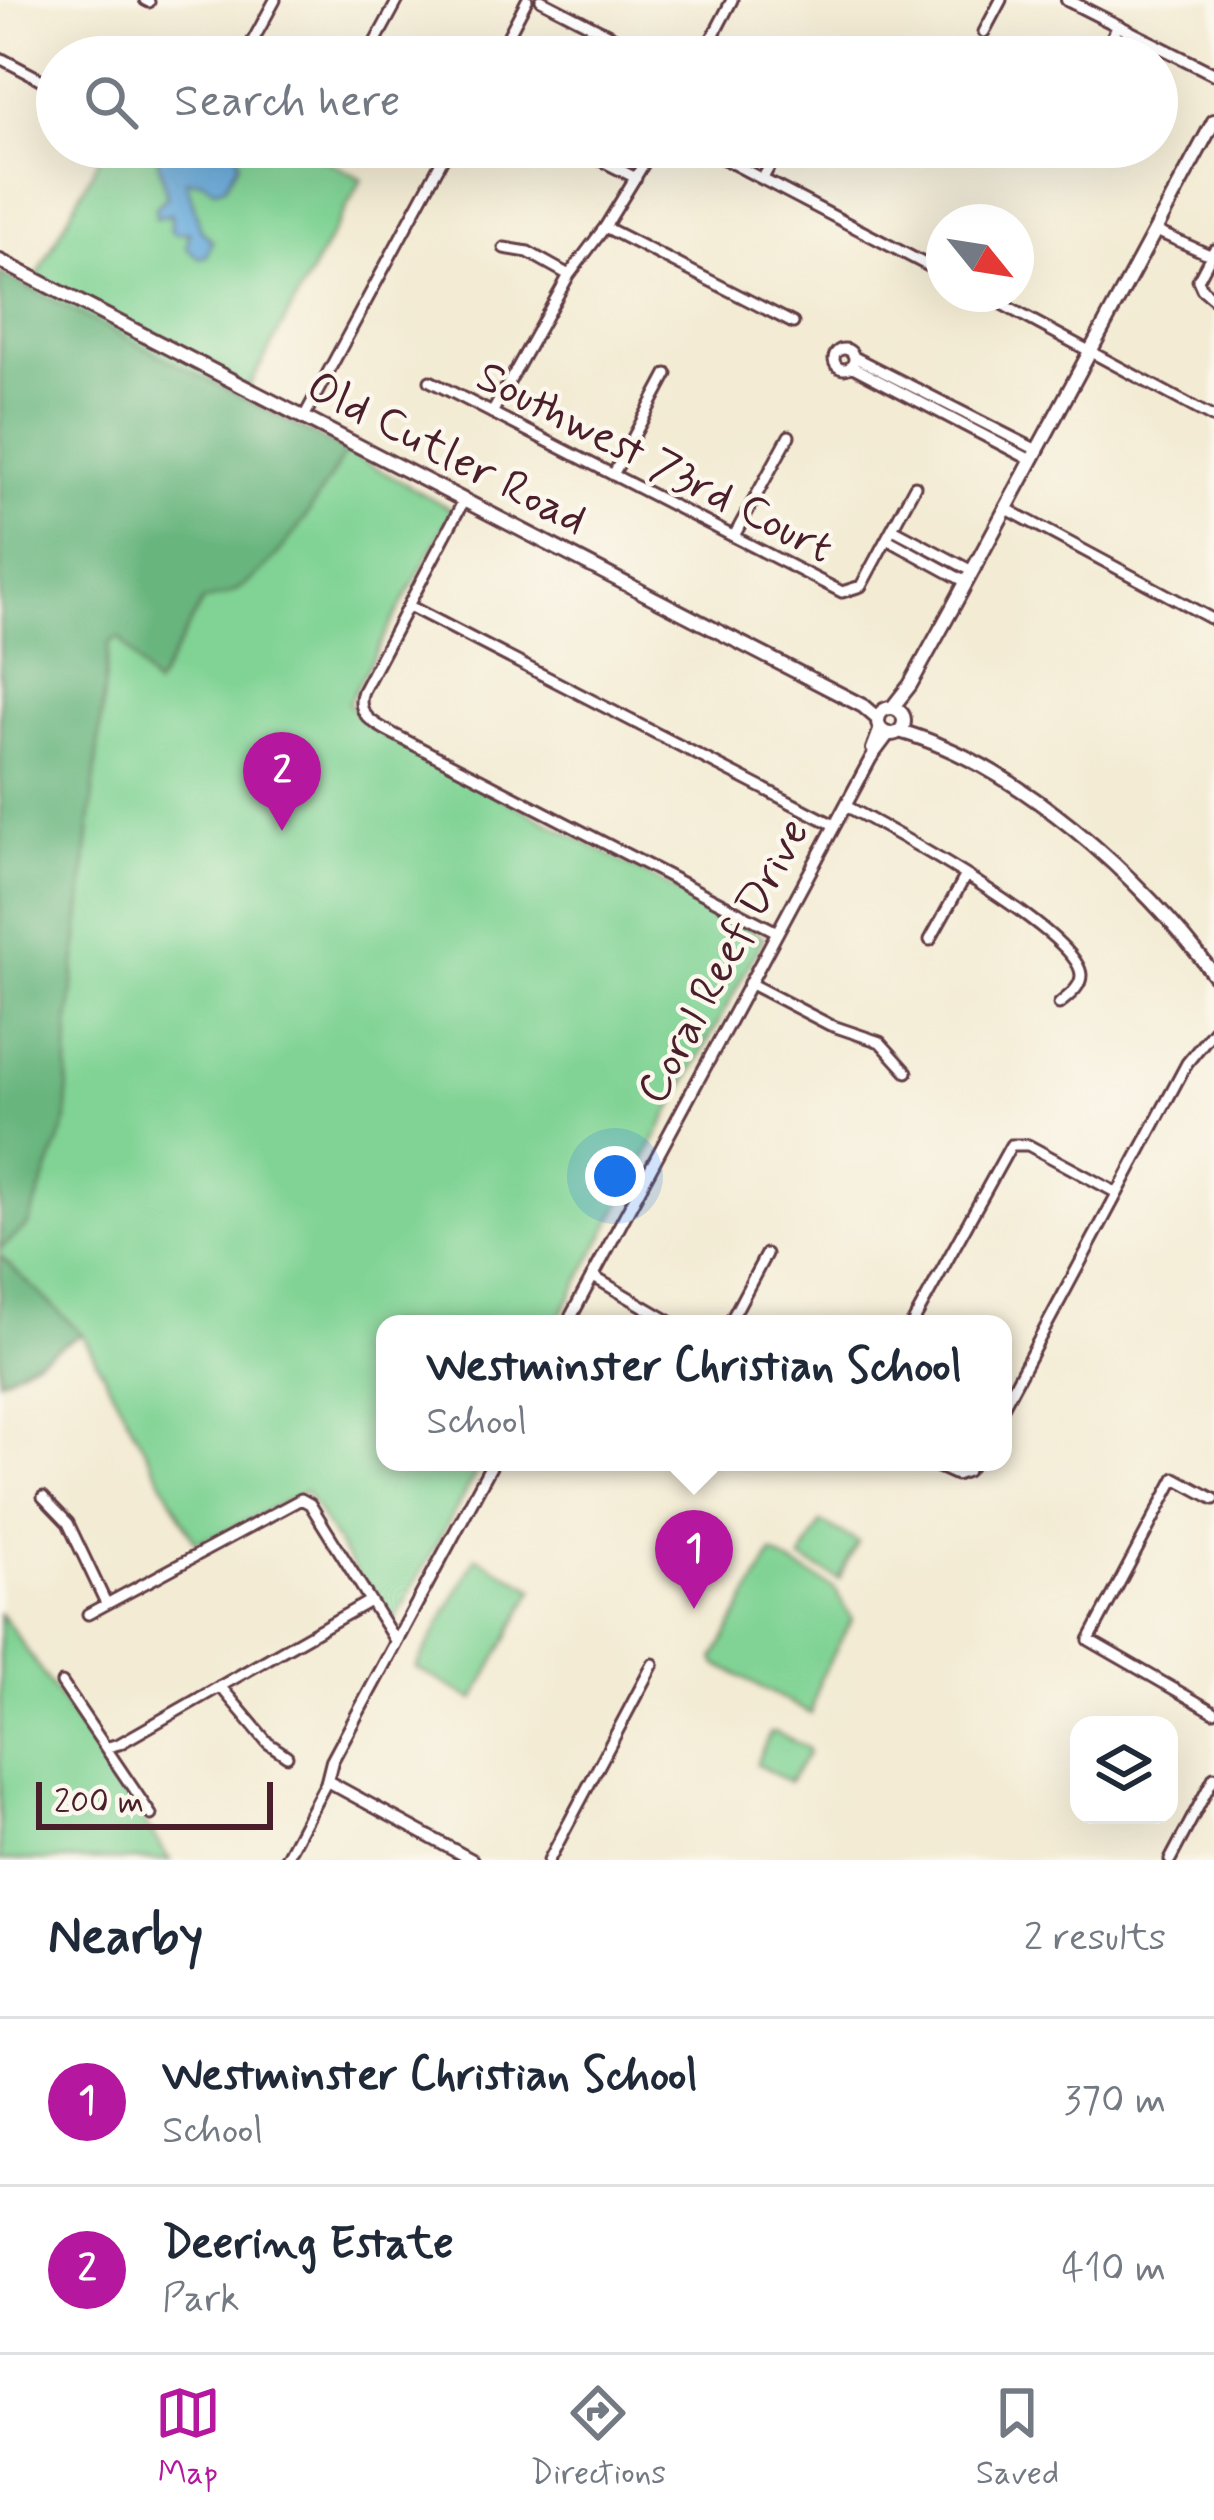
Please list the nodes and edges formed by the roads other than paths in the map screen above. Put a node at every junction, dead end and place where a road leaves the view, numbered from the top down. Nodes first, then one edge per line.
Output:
1 (275, 0) edge
2 (398, 0) edge
3 (527, 0) edge
4 (541, 0) edge
5 (732, 0) edge
6 (1001, 0) edge
7 (1066, 0) edge
8 (1118, 26) junction
9 (984, 32) dead end
10 (255, 36) edge
11 (378, 36) edge
12 (507, 36) edge
13 (611, 36) edge
14 (713, 36) edge
15 (1113, 36) edge
16 (1138, 36) edge
17 (1178, 56) edge
18 (0, 58) edge
19 (1214, 74) edge
20 (36, 77) edge
21 (1214, 121) edge
22 (437, 168) edge
23 (616, 168) edge
24 (642, 168) edge
25 (743, 168) edge
26 (768, 168) edge
27 (636, 178) junction
28 (763, 178) junction
29 (605, 227) junction
30 (1157, 228) junction
31 (504, 248) dead end
32 (1212, 253) edge
33 (0, 261) edge
34 (926, 264) edge
35 (569, 275) junction
36 (1214, 299) edge
37 (1017, 312) edge
38 (793, 323) dead end
39 (1091, 351) junction
40 (852, 362) dead end
41 (667, 374) dead end
42 (430, 381) dead end
43 (492, 413) junction
44 (304, 417) junction
45 (1214, 418) edge
46 (789, 436) dead end
47 (1034, 455) junction
48 (613, 475) junction
49 (915, 486) dead end
50 (464, 500) junction
51 (1005, 508) junction
52 (890, 534) junction
53 (734, 536) junction
54 (969, 576) junction
55 (409, 606) junction
56 (1214, 620) edge
57 (891, 720) junction
58 (846, 806) junction
59 (834, 825) junction
60 (966, 875) junction
61 (777, 932) junction
62 (930, 940) dead end
63 (1214, 975) edge
64 (749, 982) junction
65 (1059, 1004) dead end
66 (1214, 1030) edge
67 (908, 1072) dead end
68 (1118, 1193) junction
69 (766, 1254) dead end
70 (592, 1276) junction
71 (572, 1315) edge
72 (659, 1315) edge
73 (734, 1315) edge
74 (917, 1315) edge
75 (1012, 1390) edge
76 (488, 1471) edge
77 (43, 1497) dead end
78 (1214, 1499) edge
79 (368, 1602) junction
80 (106, 1603) junction
81 (88, 1614) dead end
82 (396, 1642) junction
83 (653, 1664) dead end
84 (62, 1683) dead end
85 (220, 1686) junction
86 (1214, 1712) edge
87 (108, 1747) junction
88 (287, 1756) dead end
89 (1214, 1777) edge
90 (327, 1781) junction
91 (152, 1816) dead end
92 (285, 1860) edge
93 (472, 1860) edge
94 (548, 1860) edge
95 (1170, 1860) edge

1 - 10 street
2 - 11 street
3 - 12 street
4 - 13 street
5 - 14 street
6 - 9 street
7 - 8 street
8 - 15 street
8 - 16 street
17 - 19 street
18 - 20 street
21 - 30 main road
22 - 44 street
23 - 27 street
24 - 27 street
25 - 28 street
26 - 28 street
27 - 29 street
28 - 34 street
29 - 35 street
29 - 38 street
30 - 32 street
30 - 39 main road
31 - 35 street
32 - 36 street
33 - 44 main road, Old Cutler Road
35 - 43 street
37 - 39 street
39 - 45 street
39 - 47 main road
40 - 47 street
41 - 48 street
42 - 43 street, Southwest 73rd Court
43 - 48 street, Southwest 73rd Court
44 - 50 main road, Old Cutler Road
46 - 53 street
47 - 51 main road
48 - 53 street, Southwest 73rd Court
49 - 52 street
50 - 55 street
50 - 57 main road, Old Cutler Road
51 - 54 main road
51 - 56 street
52 - 53 street, Southwest 73rd Court
52 - 54 street, Southwest 73rd Court
54 - 57 main road
55 - 59 street
55 - 61 street
57 - 58 street, Coral Reef Drive
57 - 63 main road, Old Cutler Road
58 - 59 street, Coral Reef Drive
58 - 60 street
59 - 61 street, Coral Reef Drive
60 - 62 street
60 - 65 street
61 - 64 street, Coral Reef Drive
64 - 67 street
64 - 70 street, Coral Reef Drive
66 - 68 street
68 - 74 street
68 - 75 street
69 - 73 street
70 - 71 street, Coral Reef Drive
70 - 72 street
76 - 82 street
77 - 80 street
78 - 86 street
79 - 80 street
79 - 82 street
79 - 85 street
80 - 81 street
82 - 90 street
83 - 94 street
84 - 87 street
85 - 87 street
85 - 88 street
87 - 91 street
89 - 95 street
90 - 92 street
90 - 93 street

